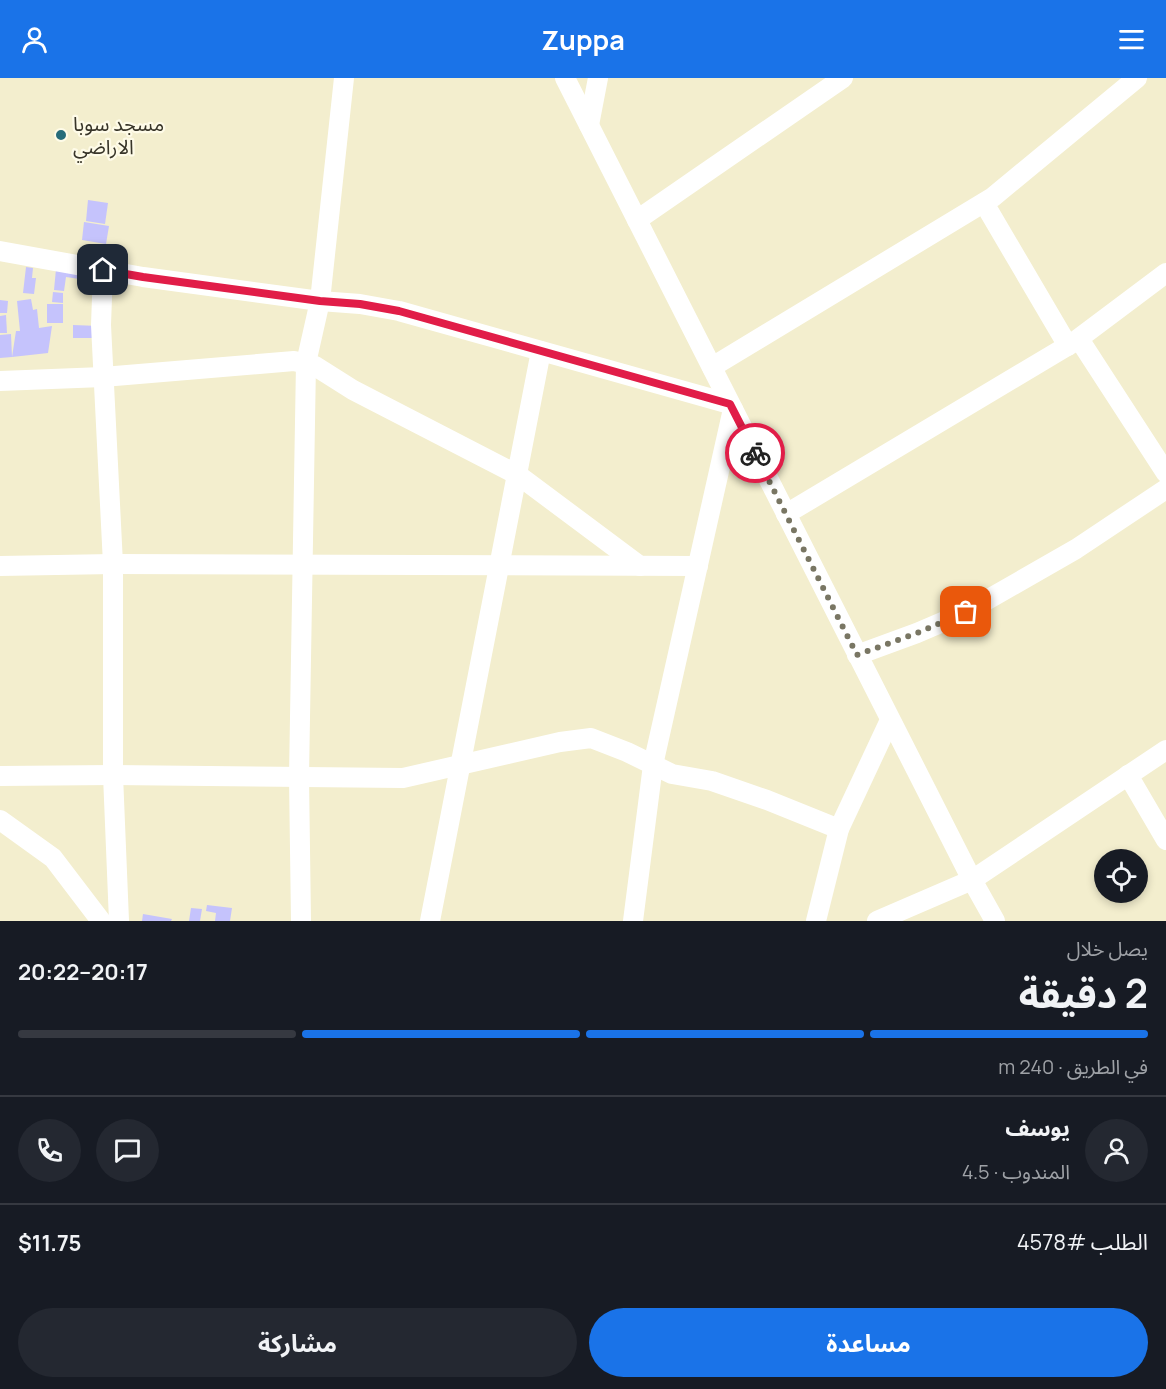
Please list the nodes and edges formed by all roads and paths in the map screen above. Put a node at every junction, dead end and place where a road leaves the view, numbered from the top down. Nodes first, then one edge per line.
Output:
1 (344, 78) edge
2 (565, 78) edge
3 (598, 78) edge
4 (843, 78) edge
5 (1137, 78) edge
6 (589, 125) junction
7 (984, 203) junction
8 (637, 220) junction
9 (0, 251) edge
10 (103, 270) junction
11 (1166, 273) edge
12 (320, 301) junction
13 (1074, 342) junction
14 (541, 351) junction
15 (306, 363) junction
16 (712, 367) junction
17 (103, 377) junction
18 (0, 381) edge
19 (731, 407) junction
20 (1166, 472) edge
21 (518, 475) junction
22 (1166, 489) edge
23 (786, 514) junction
24 (113, 564) junction
25 (500, 564) junction
26 (0, 566) edge
27 (301, 566) junction
28 (640, 566) junction
29 (698, 566) junction
30 (857, 655) junction
31 (890, 720) junction
32 (1166, 750) edge
33 (461, 763) junction
34 (653, 765) junction
35 (113, 775) junction
36 (1128, 775) junction
37 (0, 776) edge
38 (299, 777) junction
39 (0, 820) edge
40 (839, 829) junction
41 (1166, 840) edge
42 (972, 880) junction
43 (101, 921) edge
44 (119, 921) edge
45 (301, 921) edge
46 (430, 921) edge
47 (633, 921) edge
48 (816, 921) edge
49 (877, 921) edge
50 (995, 921) edge

1 - 12 street
2 - 6 street
3 - 6 street
4 - 8 street
5 - 7 street
6 - 8 street
7 - 13 street
7 - 16 street
8 - 16 street
9 - 10 street
10 - 12 street
10 - 17 street
11 - 13 street
12 - 14 street
12 - 15 street
13 - 20 street
13 - 23 street
14 - 19 street
14 - 21 street
15 - 17 street
15 - 21 street
15 - 27 street
16 - 19 street
17 - 18 street
17 - 24 street
19 - 23 street
19 - 29 street
21 - 25 street
21 - 28 street
22 - 30 street
23 - 30 street
24 - 26 street
24 - 27 street
24 - 35 street
25 - 27 street
25 - 28 street
25 - 33 street
27 - 38 street
28 - 29 street
29 - 34 street
30 - 31 street
31 - 40 street
31 - 42 street
32 - 36 street
33 - 34 street
33 - 38 street
33 - 46 street
34 - 40 street
34 - 47 street
35 - 37 street
35 - 38 street
35 - 44 street
36 - 41 street
36 - 42 street
38 - 45 street
39 - 43 street
40 - 48 street
42 - 49 street
42 - 50 street

